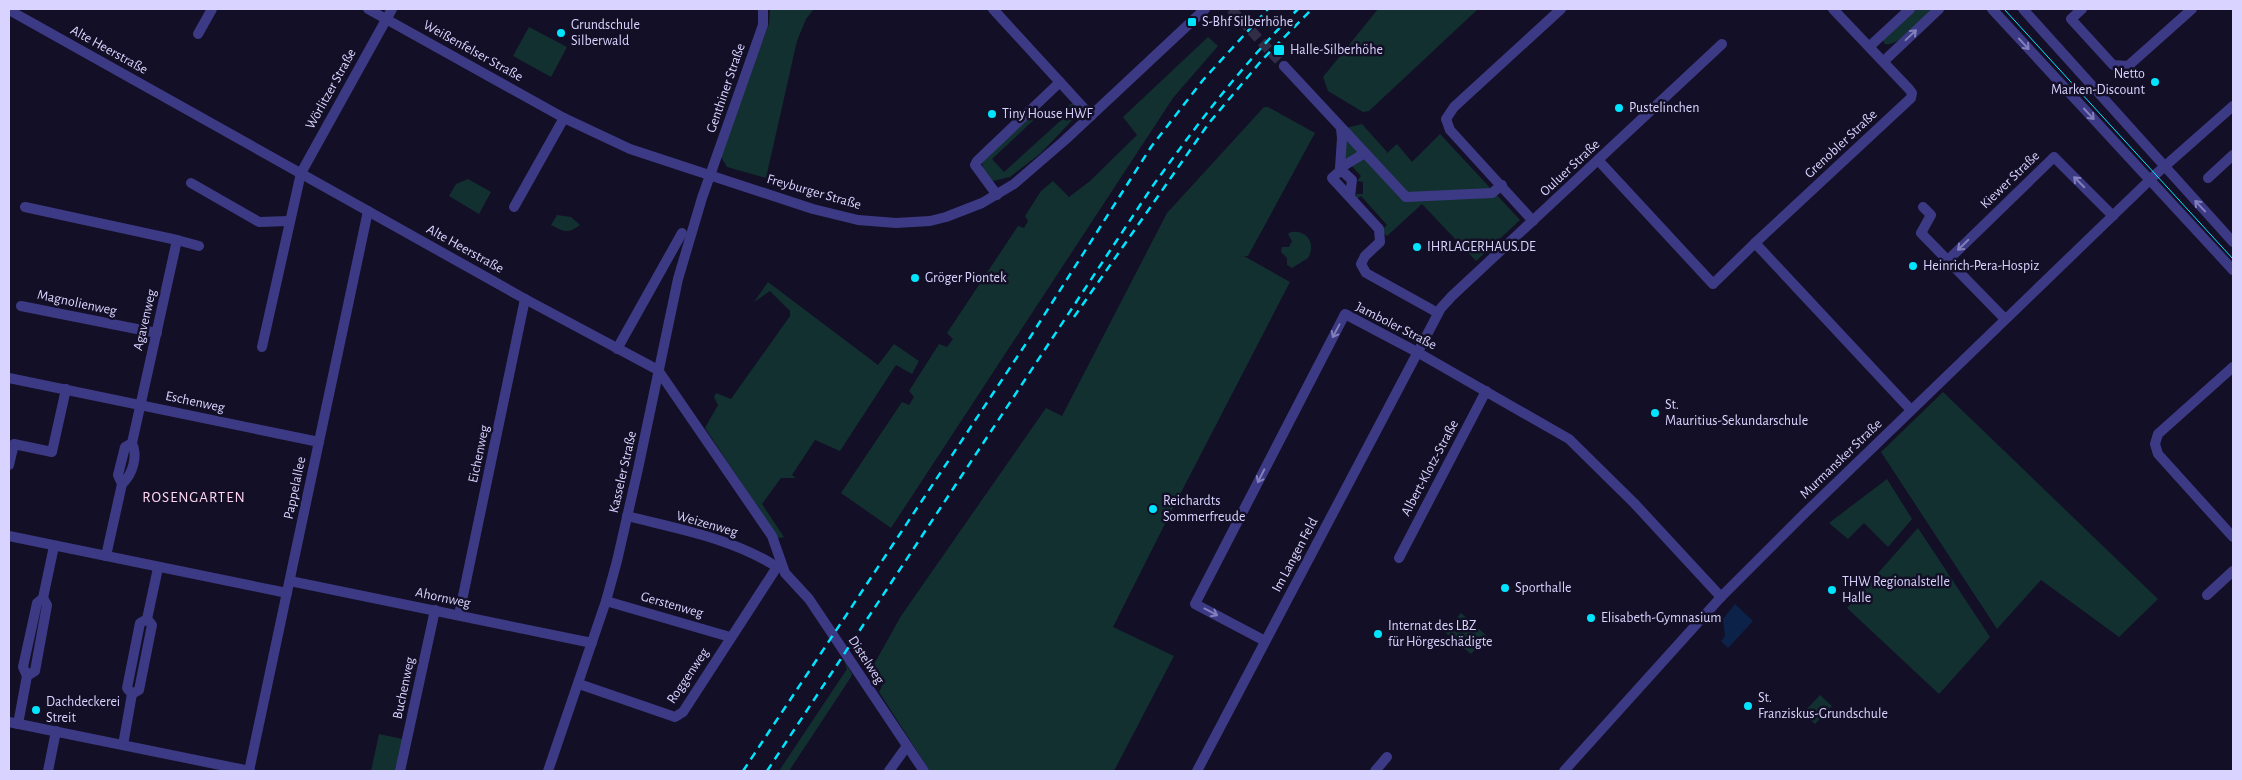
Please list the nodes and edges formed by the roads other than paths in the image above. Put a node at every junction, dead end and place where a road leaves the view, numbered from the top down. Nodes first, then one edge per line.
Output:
1 (212, 9) edge
2 (368, 9) edge
3 (392, 9) edge
4 (763, 9) edge
5 (993, 9) edge
6 (1205, 9) edge
7 (1561, 9) edge
8 (1833, 9) edge
9 (1910, 9) edge
10 (1939, 9) edge
11 (1992, 9) edge
12 (2022, 9) edge
13 (2082, 9) edge
14 (2192, 9) edge
15 (9, 10) edge
16 (386, 18) junction
17 (198, 34) dead end
18 (1722, 44) dead end
19 (1870, 46) junction
20 (1884, 61) junction
21 (1284, 66) tunnel mouth
22 (1060, 82) junction
23 (2233, 106) edge
24 (1091, 116) junction
25 (564, 118) junction
26 (1341, 128) junction
27 (1365, 153) junction
28 (2233, 155) edge
29 (1598, 160) junction
30 (2164, 167) junction
31 (301, 173) junction
32 (711, 175) junction
33 (2208, 178) dead end
34 (2150, 179) junction
35 (190, 183) dead end
36 (1502, 185) junction
37 (997, 195) junction
38 (1350, 197) dead end
39 (25, 207) dead end
40 (514, 207) dead end
41 (1923, 207) dead end
42 (368, 211) junction
43 (2113, 216) junction
44 (289, 221) junction
45 (1533, 221) junction
46 (682, 233) dead end
47 (177, 240) junction
48 (2233, 242) edge
49 (1755, 244) junction
50 (199, 246) dead end
51 (1948, 260) junction
52 (2233, 270) edge
53 (525, 298) junction
54 (21, 306) dead end
55 (1438, 313) junction
56 (2005, 319) junction
57 (157, 334) junction
58 (262, 348) dead end
59 (617, 349) junction
60 (1417, 352) junction
61 (2233, 366) edge
62 (658, 370) junction
63 (9, 378) edge
64 (66, 389) junction
65 (1486, 391) junction
66 (140, 405) junction
67 (1911, 410) junction
68 (319, 442) junction
69 (9, 465) edge
70 (627, 516) junction
71 (9, 536) edge
72 (2233, 537) edge
73 (54, 546) junction
74 (106, 556) junction
75 (1399, 558) dead end
76 (779, 567) junction
77 (158, 568) junction
78 (2233, 571) edge
79 (290, 581) junction
80 (287, 593) junction
81 (2206, 595) dead end
82 (1721, 597) junction
83 (606, 600) junction
84 (434, 610) junction
85 (459, 615) junction
86 (730, 637) junction
87 (1265, 641) junction
88 (592, 643) junction
89 (579, 684) junction
90 (13, 723) edge
91 (56, 732) junction
92 (122, 745) junction
93 (907, 746) junction
94 (1387, 757) dead end
95 (48, 771) edge
96 (249, 771) edge
97 (400, 771) edge
98 (548, 771) edge
99 (889, 771) edge
100 (924, 771) edge
101 (1197, 771) edge
102 (1375, 771) edge
103 (1564, 771) edge

1 - 17 street
2 - 16 street, Weißenfelser Straße
3 - 16 street, Wörlitzer Straße
4 - 32 street, Genthiner Straße
5 - 22 street
6 - 24 street, Freyburger Straße
7 - 36 street
8 - 19 street
9 - 19 street
20 -> 10 street
11 -> 34 street
12 - 30 street
13 - 14 street
15 - 31 street, Alte Heerstraße
16 - 25 street, Weißenfelser Straße
16 - 31 street, Wörlitzer Straße
18 - 29 street, Ouluer Straße
19 - 20 street
20 - 49 street, Grenobler Straße
21 - 26 street
22 - 24 street
22 - 37 street
23 - 30 street, Murmansker Straße
24 - 37 street, Freyburger Straße
25 - 32 street, Weißenfelser Straße
25 - 40 street
26 - 27 street
26 - 27 street
27 - 36 street
28 - 33 street
29 - 45 street, Ouluer Straße
29 - 49 street, Grenobler Straße
30 - 34 street, Murmansker Straße
48 -> 30 street
31 - 42 street, Alte Heerstraße
31 - 44 street
32 - 37 street, Freyburger Straße
32 - 62 street, Kasseler Straße
34 - 43 street, Murmansker Straße
34 - 52 street
35 - 44 street
36 - 45 street
38 - 55 street
39 - 47 street
41 - 51 street
42 - 53 street, Alte Heerstraße
42 - 68 street, Pappelallee
43 -> 51 street, Kiewer Straße
43 - 56 street, Murmansker Straße
44 - 58 street
45 - 55 street, Ouluer Straße
46 - 59 street
47 - 50 street
47 - 57 street, Agavenweg
49 - 67 street
51 - 56 street
53 - 59 street, Alte Heerstraße
53 - 85 street, Eichenweg
54 - 57 street, Magnolienweg
55 - 60 street, Ouluer Straße
56 - 67 street, Murmansker Straße
57 - 66 street, Agavenweg
59 - 62 street, Alte Heerstraße
60 - 65 street, Jamboler Straße
60 - 87 street, Im Langen Feld
60 -> 87 street, Jamboler Straße
61 - 72 street
62 - 70 street, Kasseler Straße
62 - 76 street, Alte Heerstraße
63 - 64 street, Eschenweg
64 - 66 street, Eschenweg
64 - 69 street
65 - 75 street, Albert-Klotz-Straße
65 - 82 street, Jamboler Straße
66 - 68 street, Eschenweg
66 - 74 street
67 - 82 street, Murmansker Straße
68 - 79 street, Pappelallee
70 - 76 street, Weizenweg
70 - 83 street, Kasseler Straße
71 - 73 street
73 - 74 street
73 - 90 street
74 - 77 street
76 - 86 street, Roggenweg
76 - 93 street, Distelweg
77 - 80 street
77 - 92 street
78 - 81 street
79 - 80 street, Pappelallee
79 - 84 street, Ahornweg
80 - 96 street, Pappelallee
82 - 103 street, Murmansker Straße
83 - 86 street, Gerstenweg
83 - 88 street, Kasseler Straße
84 - 85 street, Ahornweg
84 - 97 street, Buchenweg
85 - 88 street, Ahornweg
86 - 89 street, Roggenweg
87 - 101 street, Im Langen Feld
88 - 89 street, Kasseler Straße
89 - 98 street, Kasseler Straße
90 - 91 street
91 - 92 street
91 - 95 street
92 - 96 street
93 - 99 street
93 - 100 street, Distelweg
94 - 102 street

